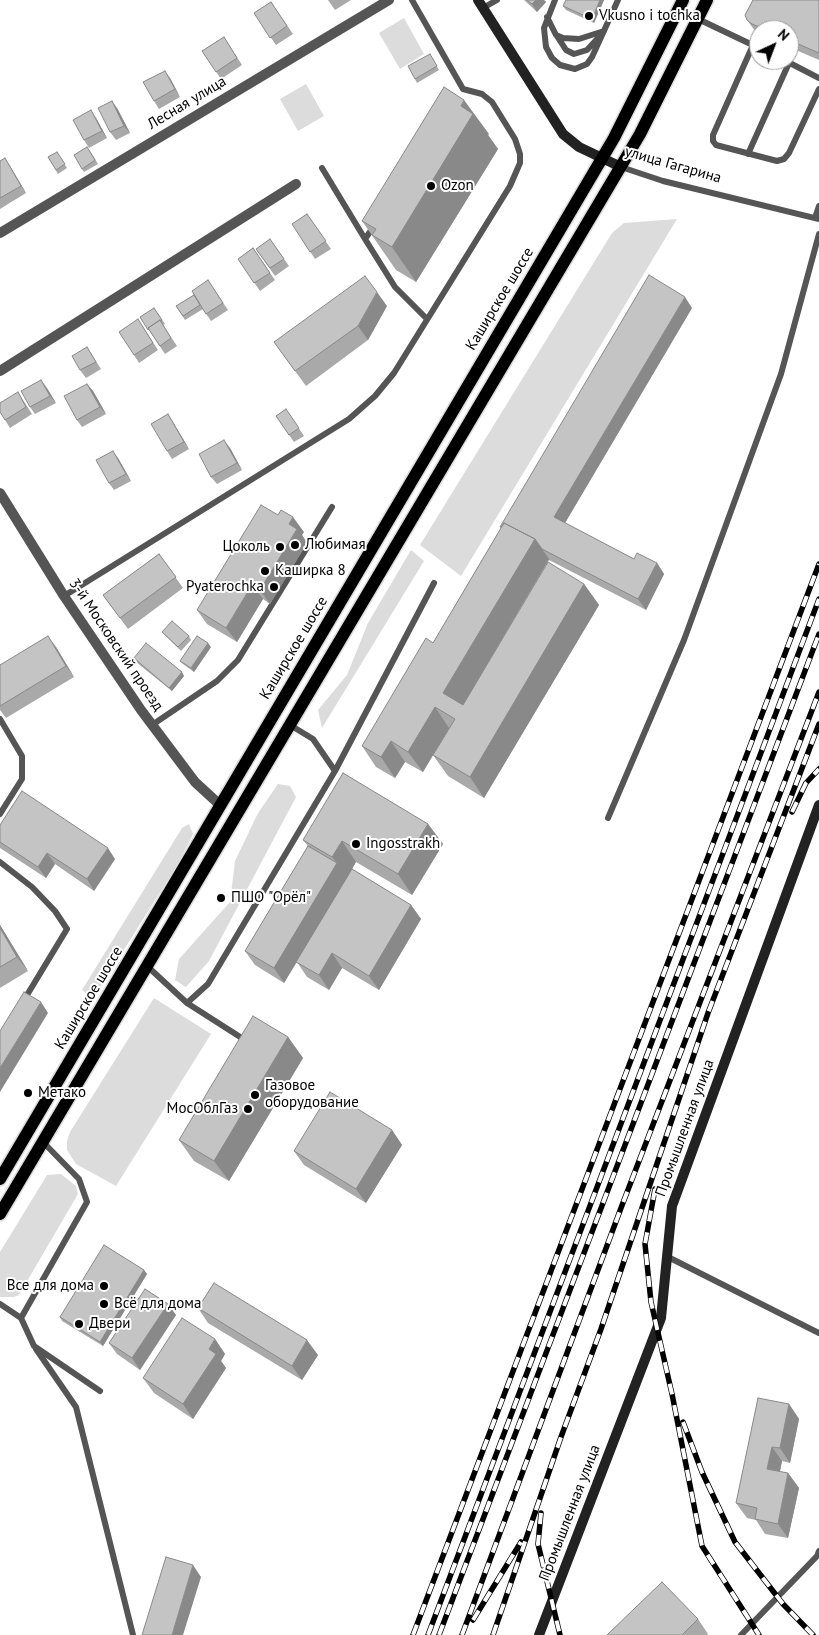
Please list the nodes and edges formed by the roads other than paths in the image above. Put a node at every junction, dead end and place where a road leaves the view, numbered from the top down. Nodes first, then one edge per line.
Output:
1 (389, 0) edge
2 (412, 0) edge
3 (496, 0) edge
4 (555, 0) edge
5 (618, 0) edge
6 (683, 0) edge
7 (707, 0) edge
8 (480, 4) edge
9 (547, 16) junction
10 (698, 19) junction
11 (604, 31) junction
12 (556, 35) junction
13 (749, 44) edge
14 (749, 61) edge
15 (799, 68) edge
16 (782, 70) edge
17 (819, 78) edge
18 (463, 89) junction
19 (819, 89) edge
20 (456, 94) edge
21 (748, 154) junction
22 (603, 158) junction
23 (621, 167) junction
24 (322, 168) dead end
25 (296, 184) dead end
26 (819, 206) edge
27 (817, 218) edge
28 (376, 222) edge
29 (0, 233) edge
30 (819, 234) edge
31 (365, 239) junction
32 (427, 319) junction
33 (0, 371) edge
34 (0, 493) edge
35 (332, 507) dead end
36 (434, 583) dead end
37 (64, 596) junction
38 (0, 718) edge
39 (288, 724) junction
40 (152, 725) junction
41 (335, 771) junction
42 (220, 805) junction
43 (819, 805) edge
44 (0, 814) edge
45 (608, 818) dead end
46 (0, 862) edge
47 (148, 966) junction
48 (187, 1003) junction
49 (19, 1008) edge
50 (248, 1042) edge
51 (43, 1142) junction
52 (0, 1179) edge
53 (0, 1214) edge
54 (668, 1257) junction
55 (0, 1304) edge
56 (20, 1318) junction
57 (819, 1333) edge
58 (34, 1346) junction
59 (100, 1391) dead end
60 (819, 1551) edge
61 (133, 1635) edge
62 (539, 1635) edge
63 (741, 1635) edge

1 - 29 street, Лесная улица
2 - 18 lane
3 - 8 lane
4 - 9 lane
5 - 11 lane
6 - 22 main road, Каширское шоссе
7 - 10 main road
8 - 22 street, улица Гагарина
9 - 11 lane
9 - 12 lane
10 - 13 lane
10 - 23 main road
11 - 12 lane
11 - 12 lane
14 - 21 lane
15 - 17 lane
16 - 21 lane
18 - 20 lane
18 - 32 lane
19 - 21 lane
22 - 23 street, улица Гагарина
22 - 42 main road, Каширское шоссе
23 - 27 lane, улица Гагарина
23 - 39 main road
24 - 31 lane
25 - 33 street
26 - 27 lane
28 - 31 lane
30 - 45 lane
31 - 32 lane
32 - 37 lane
34 - 37 street, 3-й Московский проезд
35 - 40 lane
36 - 41 lane
37 - 40 street, 3-й Московский проезд
38 - 44 lane
39 - 41 lane
39 - 47 main road
40 - 42 street, 3-й Московский проезд
41 - 48 lane
42 - 52 main road, Каширское шоссе
43 - 54 street, Промышленная улица
46 - 49 lane
47 - 48 lane
47 - 51 main road
48 - 50 lane
51 - 53 main road
51 - 56 lane
54 - 57 lane
54 - 62 street, Промышленная улица
55 - 56 lane
56 - 58 lane
58 - 59 lane
58 - 61 lane
60 - 63 lane

